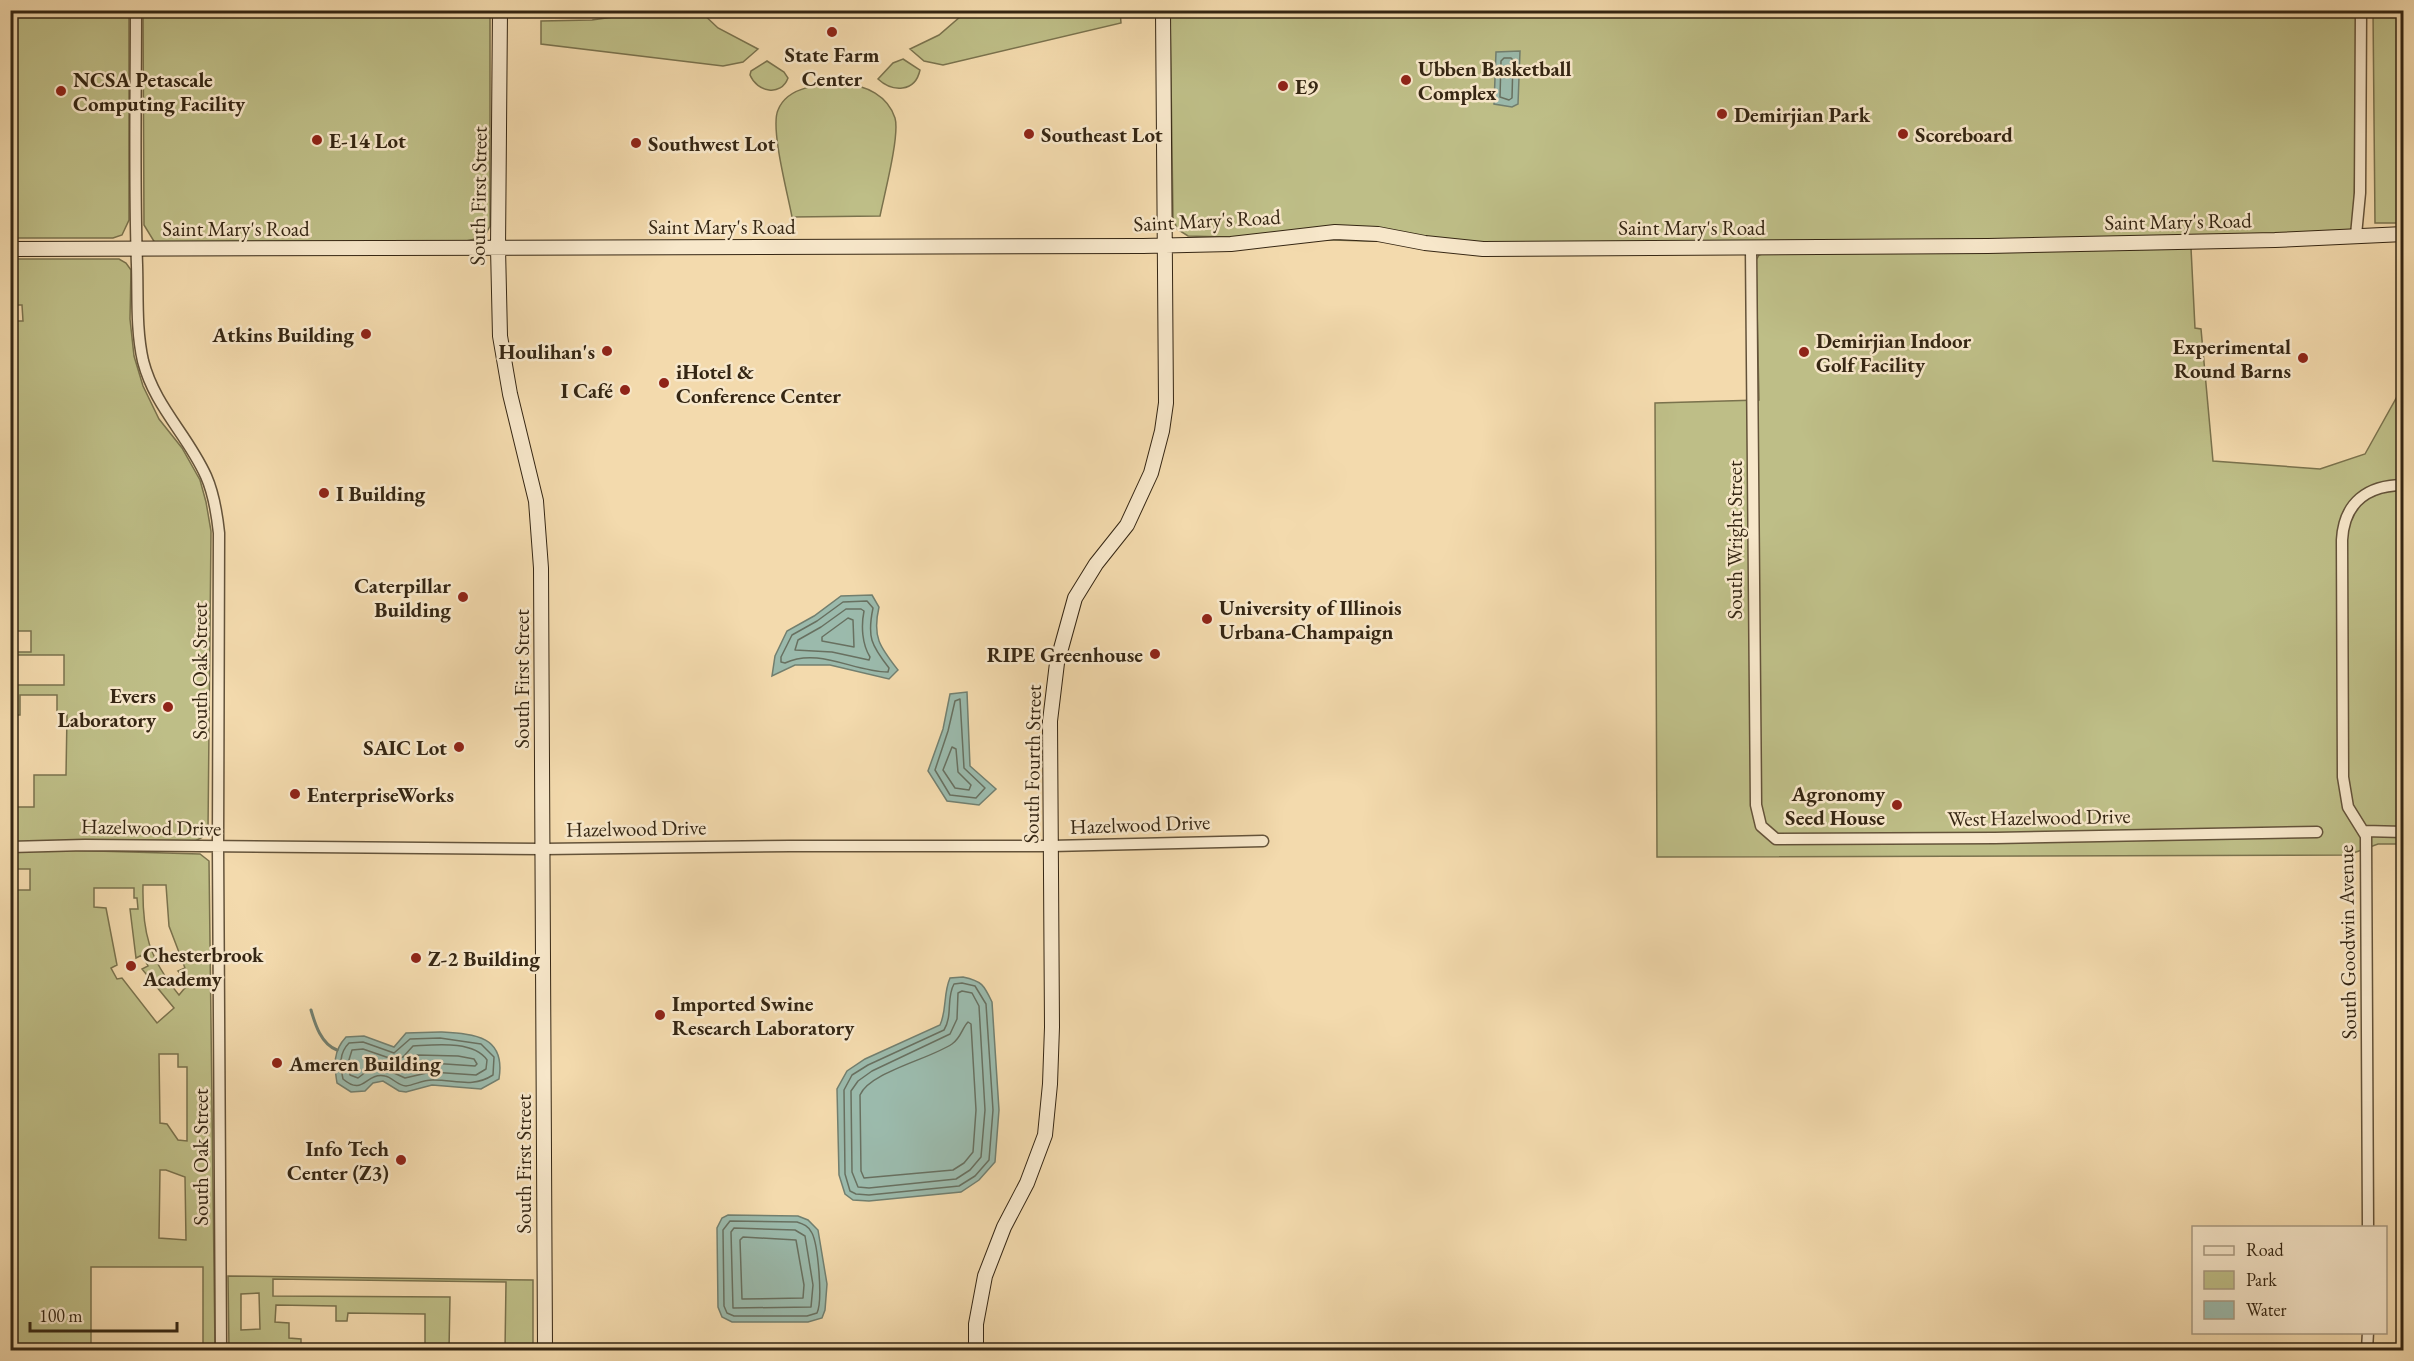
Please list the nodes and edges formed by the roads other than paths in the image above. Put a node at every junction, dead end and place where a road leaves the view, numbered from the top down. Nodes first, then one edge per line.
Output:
1 (136, 10) edge
2 (500, 10) edge
3 (1163, 10) edge
4 (2361, 10) edge
5 (2403, 234) edge
6 (2356, 235) junction
7 (1165, 245) junction
8 (498, 248) junction
9 (1751, 248) junction
10 (10, 249) edge
11 (136, 249) junction
12 (2403, 485) edge
13 (1764, 831) joint
14 (2364, 831) junction
15 (2317, 832) dead end
16 (2403, 832) edge
17 (1263, 841) dead end
18 (1051, 846) junction
19 (10, 847) edge
20 (218, 847) junction
21 (543, 849) junction
22 (2368, 1226) edge
23 (2368, 1334) edge
24 (221, 1350) edge
25 (545, 1350) edge
26 (976, 1350) edge
27 (2367, 1350) edge

1 - 11 street, South Oak Street
2 - 8 street, South First Street
3 - 7 street, South Fourth Street
4 - 6 street
5 - 6 street, Saint Mary's Road
6 - 9 street, Saint Mary's Road
7 - 8 street, Saint Mary's Road
7 - 9 street, Saint Mary's Road
7 - 18 street, South Fourth Street
8 - 11 street, Saint Mary's Road
8 - 21 street, South First Street
9 - 13 street, South Wright Street
10 - 11 street, Saint Mary's Road
11 - 20 street, South Oak Street
12 - 14 street, South Goodwin Avenue
13 - 15 street, West Hazelwood Drive
14 - 16 street
14 - 22 street, South Goodwin Avenue
17 - 18 street, Hazelwood Drive
18 - 21 street, Hazelwood Drive
18 - 26 street, South Fourth Street
19 - 20 street, Hazelwood Drive
20 - 21 street, Hazelwood Drive
20 - 24 street, South Oak Street
21 - 25 street, South First Street
23 - 27 street

